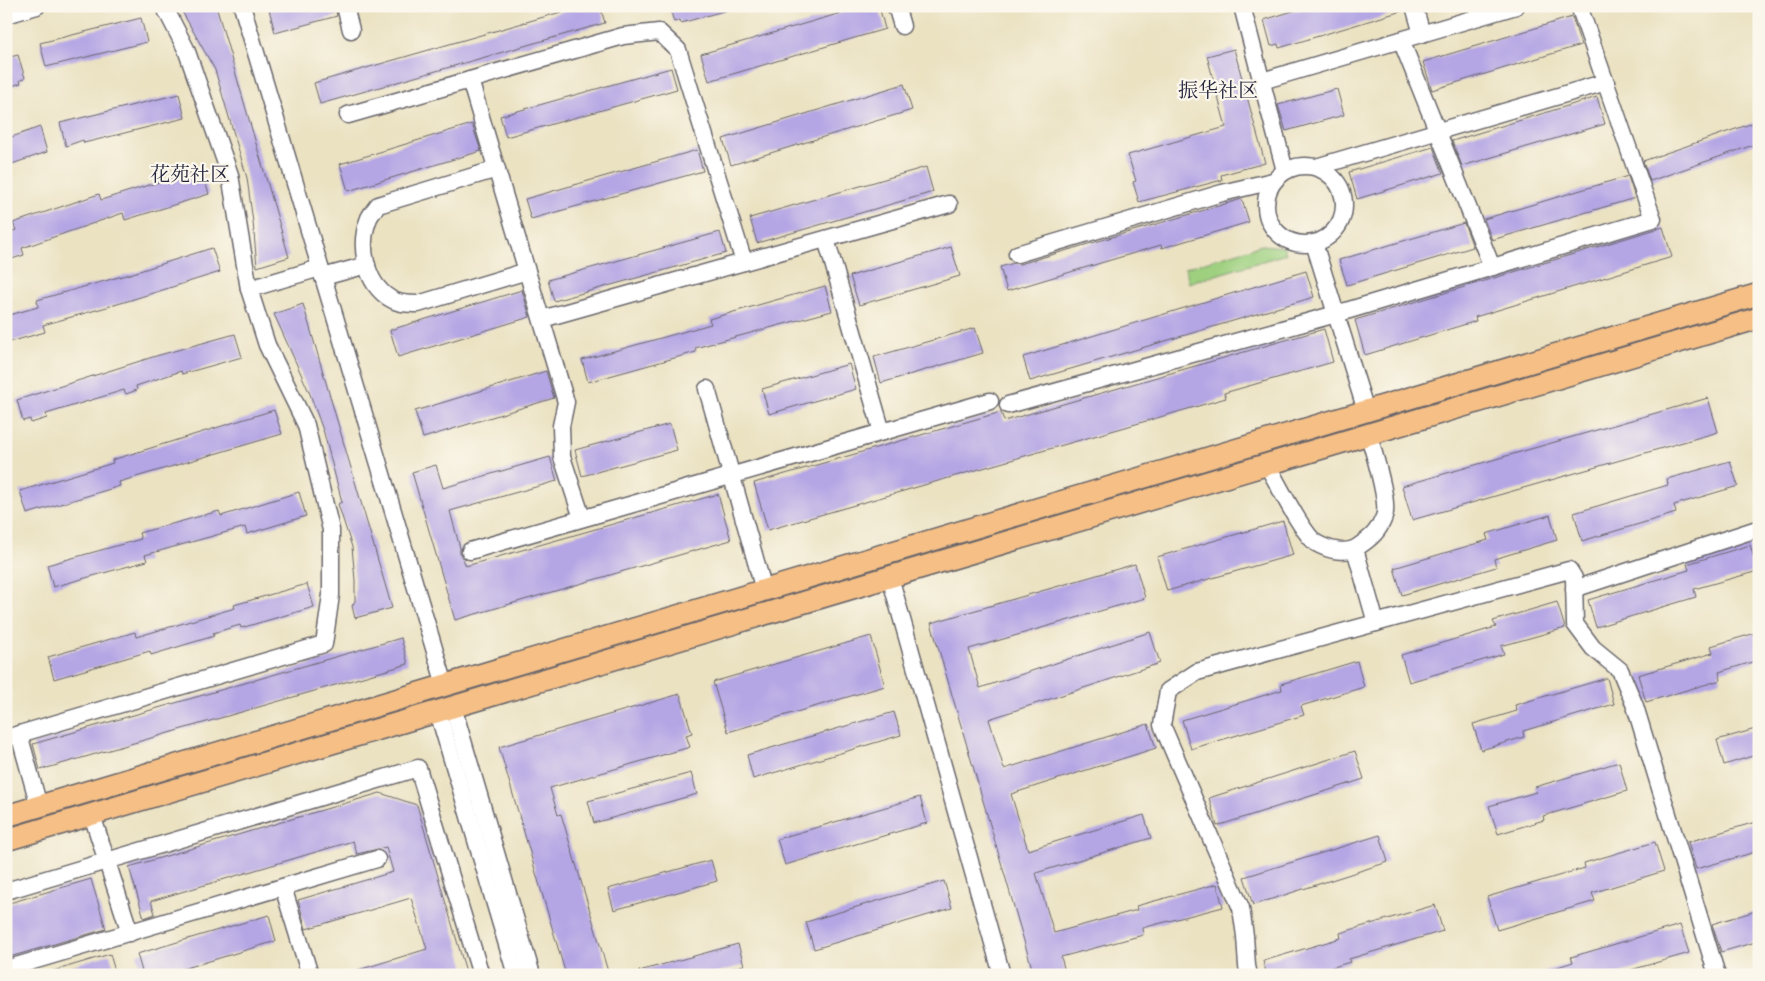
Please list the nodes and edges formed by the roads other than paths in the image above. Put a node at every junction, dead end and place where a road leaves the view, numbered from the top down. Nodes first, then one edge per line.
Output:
1 (37, 6) edge
2 (164, 6) edge
3 (242, 6) edge
4 (345, 6) edge
5 (896, 6) edge
6 (1242, 6) edge
7 (1414, 6) edge
8 (1516, 6) edge
9 (1580, 6) edge
10 (6, 15) edge
11 (902, 26) dead end
12 (351, 30) dead end
13 (1422, 34) junction
14 (1401, 40) junction
15 (470, 80) junction
16 (1262, 81) junction
17 (1606, 82) junction
18 (348, 115) dead end
19 (1437, 131) junction
20 (1316, 167) junction
21 (497, 169) junction
22 (1279, 176) junction
23 (949, 204) dead end
24 (826, 239) junction
25 (1314, 242) junction
26 (1016, 254) dead end
27 (744, 262) junction
28 (367, 265) junction
29 (1492, 267) junction
30 (322, 272) junction
31 (527, 272) junction
32 (250, 289) junction
33 (1759, 294) edge
34 (1336, 314) junction
35 (1759, 318) edge
36 (542, 319) junction
37 (707, 389) dead end
38 (990, 401) dead end
39 (1008, 405) dead end
40 (1366, 411) junction
41 (882, 432) junction
42 (1369, 434) junction
43 (1267, 465) junction
44 (732, 475) junction
45 (582, 518) junction
46 (1759, 534) edge
47 (1356, 549) junction
48 (470, 551) dead end
49 (890, 577) junction
50 (1574, 589) junction
51 (764, 590) junction
52 (1376, 624) junction
53 (445, 685) junction
54 (446, 709) junction
55 (13, 736) edge
56 (39, 806) junction
57 (92, 814) junction
58 (6, 816) edge
59 (6, 840) edge
60 (377, 859) dead end
61 (107, 861) junction
62 (283, 887) junction
63 (6, 891) edge
64 (130, 933) junction
65 (6, 969) edge
66 (310, 975) edge
67 (481, 975) edge
68 (516, 975) edge
69 (532, 975) edge
70 (1002, 975) edge
71 (1249, 975) edge
72 (1717, 975) edge

1 - 10 street
2 - 32 street
3 - 30 street
4 - 12 street
5 - 11 street
6 - 16 street
7 - 13 street
8 - 13 street
9 - 17 street
13 - 14 street
14 - 16 street
14 - 19 street
15 - 18 street
15 - 21 street
15 - 27 street
16 - 22 street
17 - 19 street
17 - 29 street
19 - 20 street
19 - 29 street
20 - 22 street
20 - 25 street
21 - 28 street
21 - 31 street
22 - 25 street
22 - 26 street
23 - 24 street
24 - 27 street
24 - 41 street
25 - 34 street
27 - 36 street
28 - 30 street
28 - 31 street
29 - 34 street
30 - 32 street
30 - 53 street
31 - 36 street
32 - 55 street
33 - 40 main road
34 - 39 street
34 - 40 street
35 - 42 main road
36 - 45 street
37 - 44 street
38 - 41 street
40 - 51 main road
41 - 44 street
42 - 43 main road
42 - 47 street
43 - 47 street
43 - 49 main road
44 - 45 street
44 - 51 street
45 - 48 street
46 - 50 street
47 - 52 street
49 - 54 main road
49 - 70 street
50 - 52 street
50 - 72 street
51 - 53 main road
52 - 71 street
53 - 56 main road
54 - 57 main road
54 - 68 street
54 - 69 street
55 - 56 street
56 - 58 main road
57 - 59 main road
57 - 61 street
60 - 62 street
61 - 63 street
61 - 64 street
61 - 67 street
62 - 64 street
62 - 66 street
64 - 65 street

